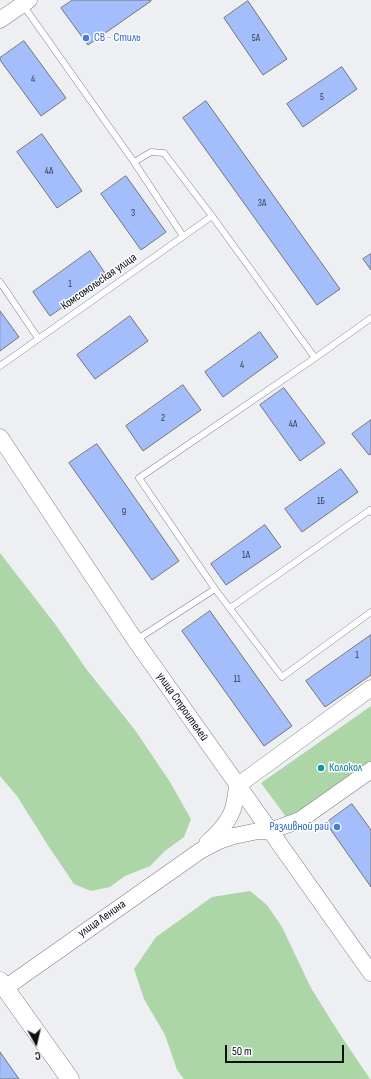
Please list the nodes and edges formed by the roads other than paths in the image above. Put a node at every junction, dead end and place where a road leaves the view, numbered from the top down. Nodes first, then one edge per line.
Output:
1 (24, 1) edge
2 (0, 20) edge
3 (134, 162) junction
4 (212, 216) junction
5 (182, 236) junction
6 (0, 282) edge
7 (371, 318) edge
8 (38, 338) junction
9 (315, 358) junction
10 (0, 366) edge
11 (0, 437) edge
12 (371, 510) edge
13 (215, 589) junction
14 (230, 608) junction
15 (371, 612) edge
16 (135, 640) junction
17 (371, 688) edge
18 (371, 770) edge
19 (237, 791) junction
20 (270, 831) junction
21 (200, 851) junction
22 (371, 973) edge
23 (2, 987) edge
24 (70, 1079) edge

1 - 2 street
1 - 3 lane
3 - 4 lane
3 - 5 lane
4 - 5 lane, Комсомольская улица
4 - 9 lane
5 - 8 lane, Комсомольская улица
6 - 8 lane
7 - 9 lane
8 - 10 lane, Комсомольская улица
9 - 13 lane
11 - 16 street, улица Строителей
12 - 14 lane
13 - 14 lane
13 - 16 lane
14 - 15 lane
16 - 19 street, улица Строителей
17 - 19 street
18 - 20 street
19 - 20 street, улица Строителей
19 - 21 street
20 - 21 street
20 - 22 street, улица Строителей
21 - 23 street, улица Ленина
23 - 24 main road

